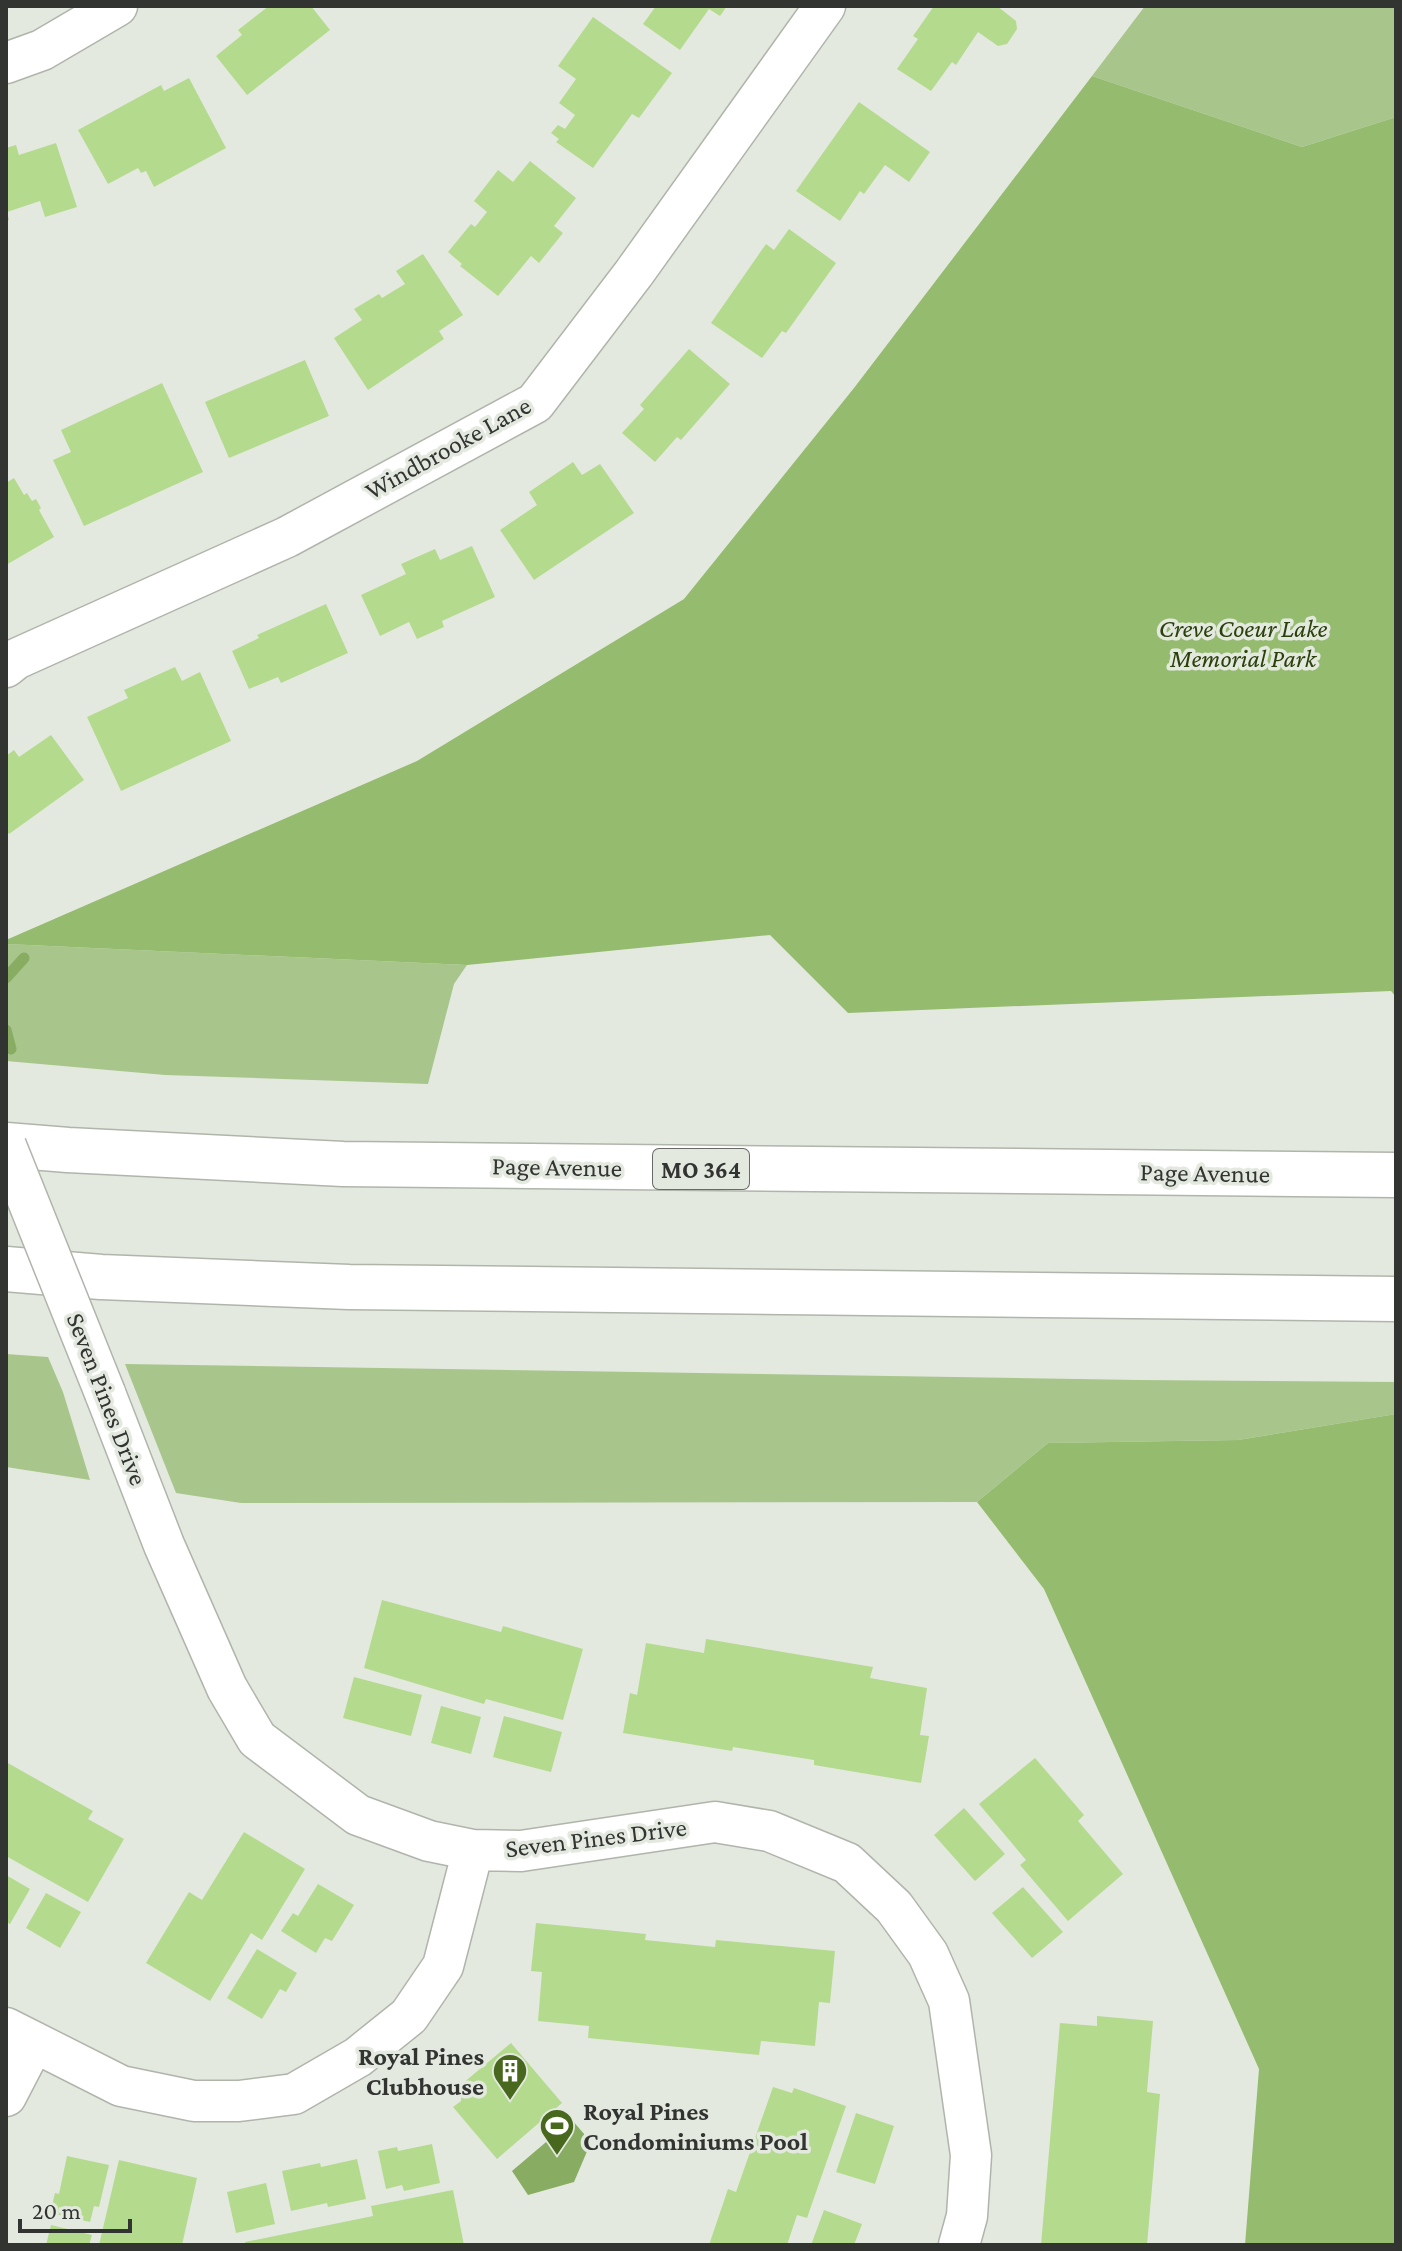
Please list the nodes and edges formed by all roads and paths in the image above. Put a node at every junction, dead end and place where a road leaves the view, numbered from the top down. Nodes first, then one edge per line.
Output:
1 (117, 6) edge
2 (825, 6) edge
3 (6, 63) edge
4 (6, 667) edge
5 (6, 1145) edge
6 (1396, 1175) edge
7 (6, 1269) edge
8 (1396, 1299) edge
9 (473, 1850) junction
10 (20, 2036) edge
11 (6, 2096) edge
12 (959, 2245) edge

1 - 3 street
2 - 4 street, Windbrooke Lane
5 - 6 highway, Page Avenue / MO 364
5 - 9 street, Seven Pines Drive, bridge
7 - 8 highway
9 - 10 street
9 - 12 street, Seven Pines Drive
10 - 11 street

